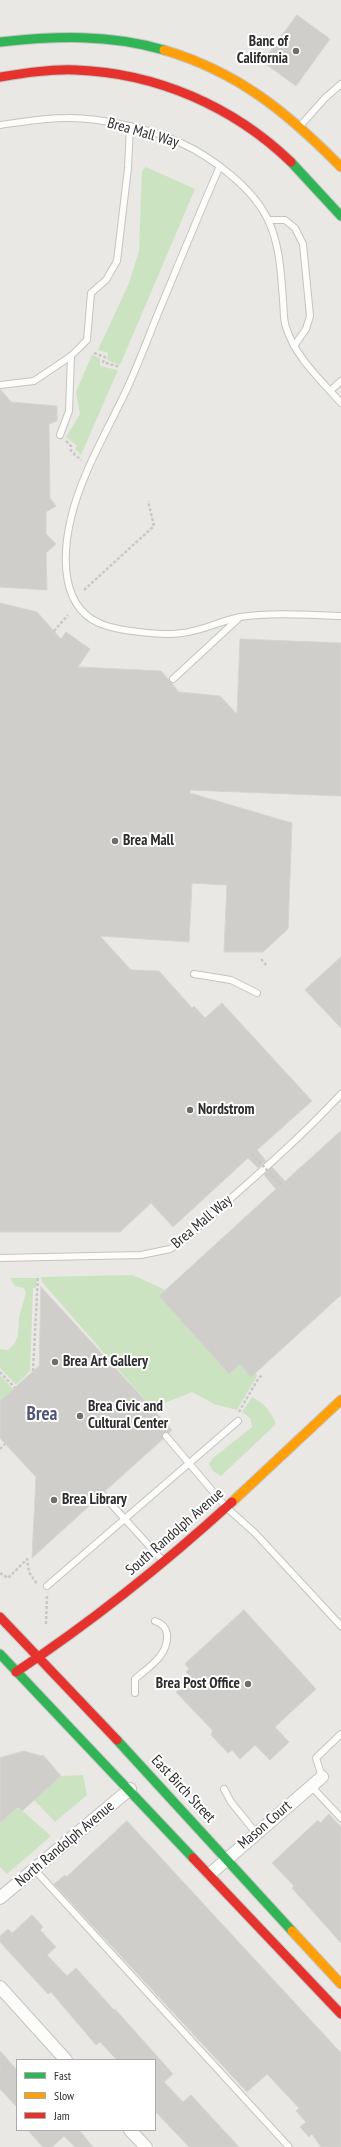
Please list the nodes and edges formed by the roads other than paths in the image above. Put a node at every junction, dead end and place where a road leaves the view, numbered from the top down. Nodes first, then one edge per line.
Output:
1 (0, 42) edge
2 (0, 77) edge
3 (341, 84) edge
4 (301, 125) junction
5 (0, 126) edge
6 (130, 126) junction
7 (220, 166) junction
8 (341, 167) edge
9 (341, 216) edge
10 (268, 220) junction
11 (294, 346) junction
12 (71, 356) junction
13 (341, 381) edge
14 (0, 385) edge
15 (330, 391) junction
16 (341, 403) edge
17 (60, 435) road end
18 (341, 616) edge
19 (240, 617) junction
20 (173, 679) dead end
21 (194, 974) dead end
22 (257, 993) dead end
23 (341, 1094) edge
24 (0, 1258) edge
25 (341, 1400) edge
26 (238, 1421) road end
27 (166, 1436) dead end
28 (189, 1463) junction
29 (102, 1494) dead end
30 (226, 1507) junction
31 (125, 1519) junction
32 (164, 1563) junction
33 (47, 1586) road end
34 (0, 1617) edge
35 (155, 1621) dead end
36 (341, 1626) edge
37 (0, 1654) edge
38 (38, 1658) junction
39 (16, 1672) junction
40 (135, 1693) dead end
41 (341, 1734) edge
42 (322, 1778) joint
43 (311, 1786) junction
44 (130, 1789) junction
45 (224, 1789) dead end
46 (341, 1818) edge
47 (256, 1833) junction
48 (227, 1858) junction
49 (34, 1869) junction
50 (210, 1874) junction
51 (0, 1898) edge
52 (341, 1984) edge
53 (0, 1987) edge
54 (341, 2014) edge
55 (65, 2059) edge
56 (131, 2131) edge
57 (146, 2147) edge
58 (289, 2147) edge

1 - 4 street
2 - 9 street
3 - 4 lane
4 - 8 street
5 - 6 lane, Brea Mall Way
6 - 7 lane, Brea Mall Way
6 - 12 lane
7 - 10 lane, Brea Mall Way
7 - 19 lane
10 - 11 lane, Brea Mall Way
10 - 11 lane
11 - 15 lane, Brea Mall Way
12 - 14 lane
12 - 17 lane
13 - 15 lane
15 - 16 lane, Brea Mall Way
18 - 19 lane
19 - 20 lane
21 - 22 lane
23 - 24 lane, Brea Mall Way
25 - 30 street, South Randolph Avenue
26 - 28 lane
27 - 28 lane
28 - 30 lane
28 - 31 lane
29 - 31 lane
30 - 32 street, South Randolph Avenue
30 - 36 lane
31 - 32 lane
31 - 33 lane
32 - 38 street, South Randolph Avenue
34 - 38 street, East Birch Street
35 - 40 lane
37 - 39 street
38 - 39 street, South Randolph Avenue
38 - 48 street, East Birch Street
39 - 44 street
41 - 42 lane
42 - 43 street, Mason Court
43 - 46 lane
43 - 47 street, Mason Court
44 - 49 street, North Randolph Avenue
44 - 50 street
45 - 47 lane
47 - 48 street, Mason Court
48 - 50 street, Mason Court
48 - 52 street, East Birch Street
49 - 51 street, North Randolph Avenue
49 - 58 lane
50 - 54 street
53 - 55 street
56 - 57 street

